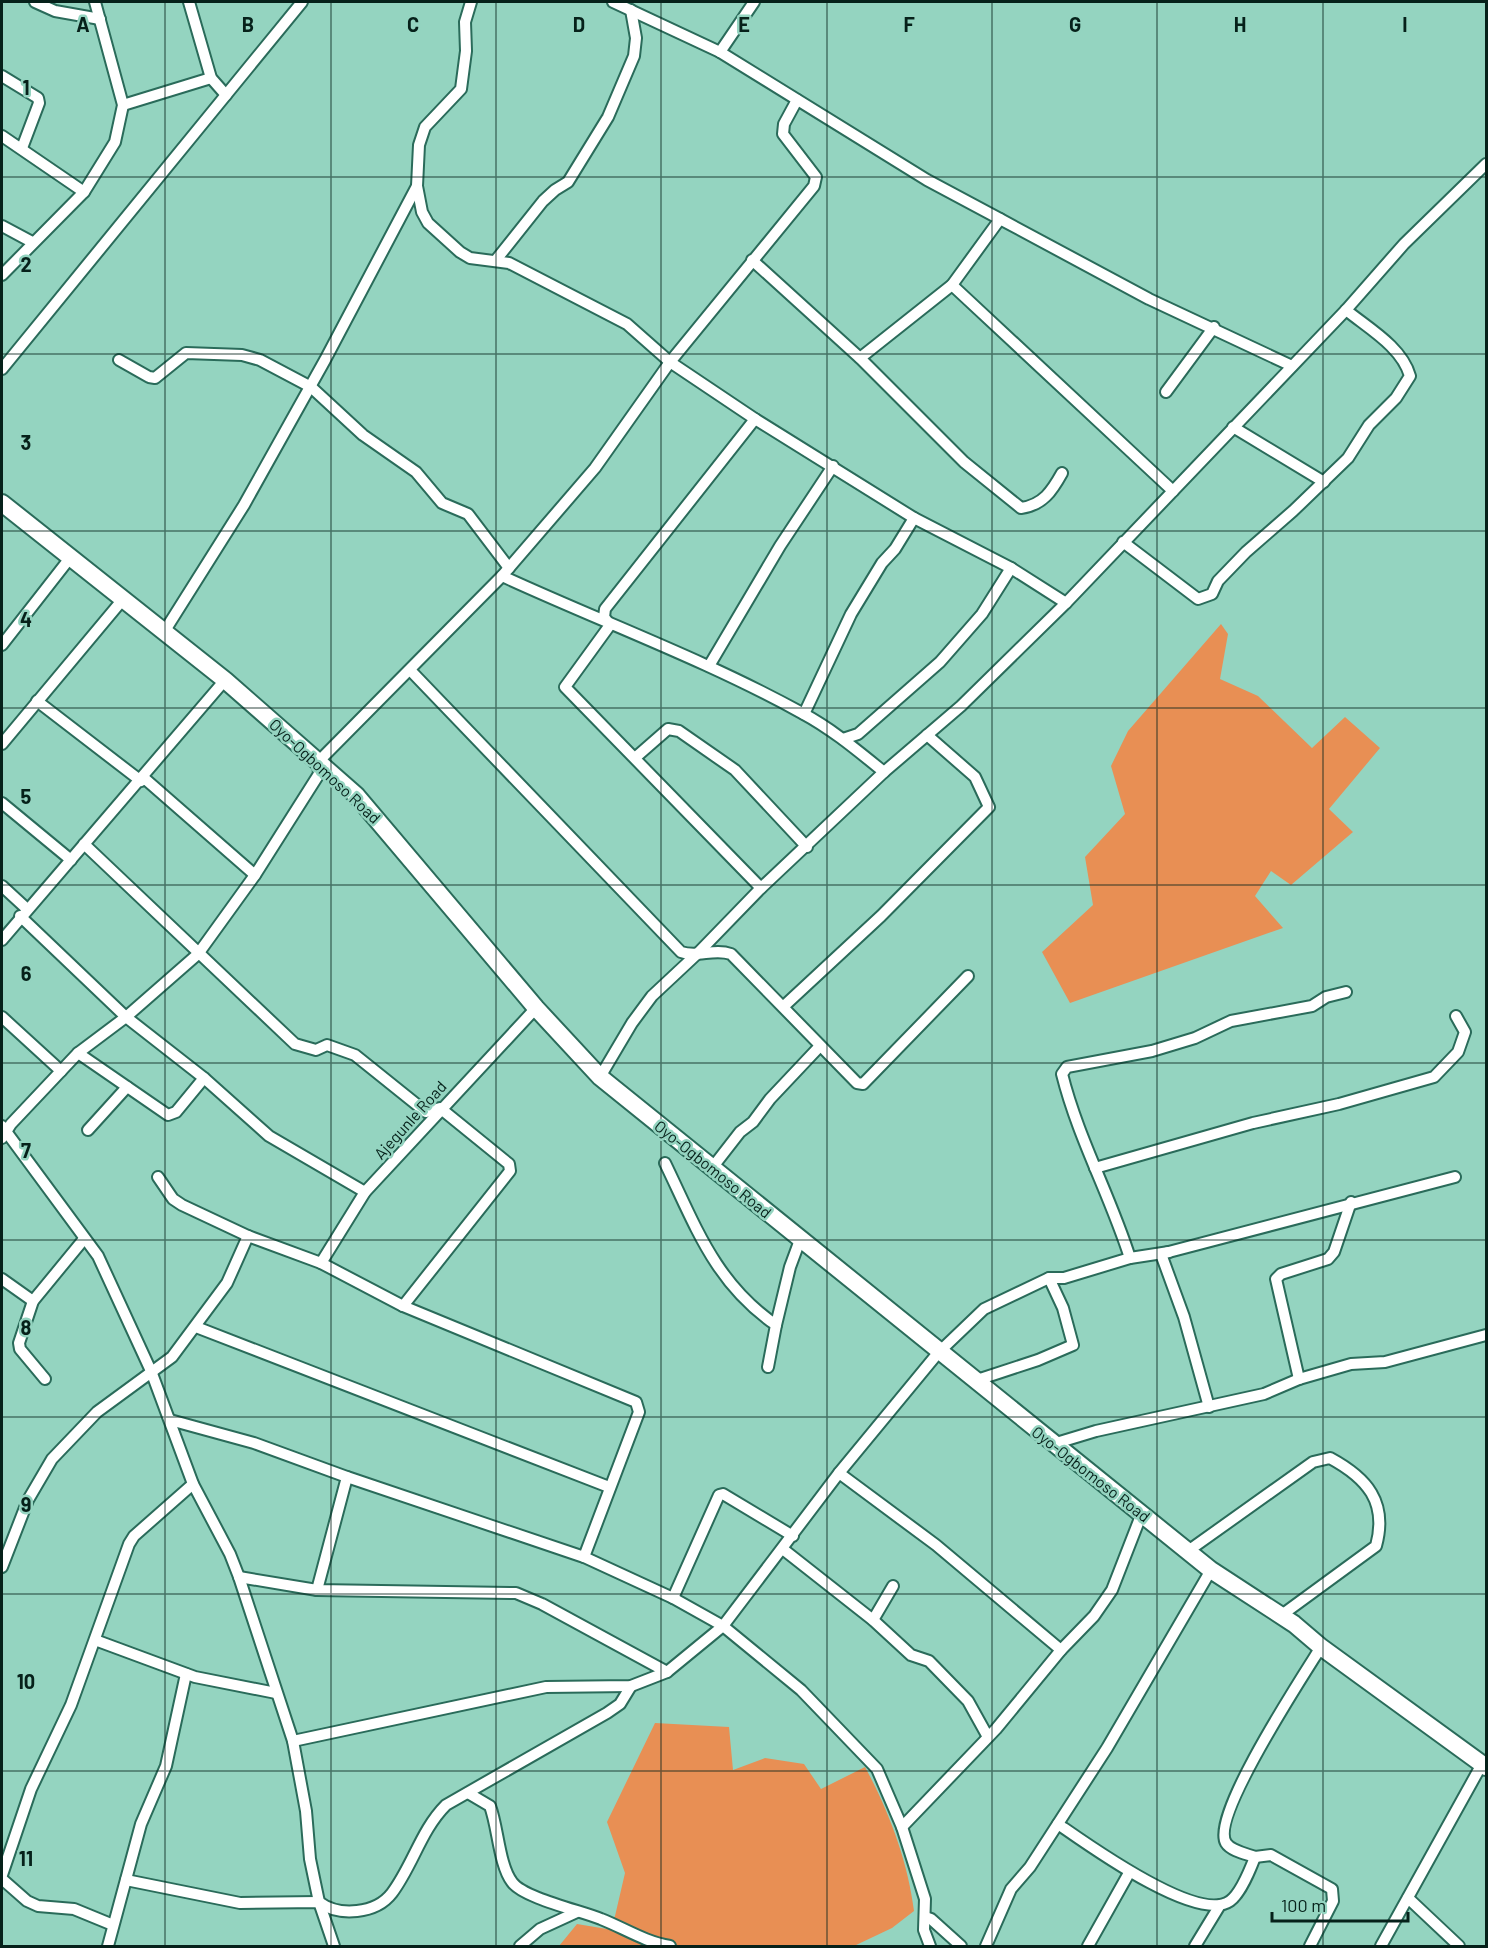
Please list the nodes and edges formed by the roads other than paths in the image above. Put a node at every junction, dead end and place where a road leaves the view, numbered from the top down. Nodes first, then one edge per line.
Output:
1 (35, 2) edge
2 (94, 2) edge
3 (189, 2) edge
4 (471, 2) edge
5 (613, 2) edge
6 (754, 2) edge
7 (299, 3) edge
8 (631, 10) junction
9 (100, 19) junction
10 (720, 52) junction
11 (2, 76) edge
12 (211, 78) junction
13 (226, 95) junction
14 (797, 100) junction
15 (123, 105) junction
16 (2, 135) edge
17 (22, 148) junction
18 (1486, 164) edge
19 (417, 186) junction
20 (84, 192) junction
21 (1000, 219) junction
22 (2, 226) edge
23 (32, 242) junction
24 (496, 260) junction
25 (752, 260) junction
26 (2, 276) edge
27 (952, 285) junction
28 (1346, 310) junction
29 (1214, 327) junction
30 (860, 358) junction
31 (119, 360) dead end
32 (670, 362) junction
33 (1292, 366) junction
34 (2, 369) edge
35 (310, 387) junction
36 (1166, 392) dead end
37 (755, 419) junction
38 (1233, 427) junction
39 (832, 466) junction
40 (1062, 473) dead end
41 (1324, 482) junction
42 (1173, 491) junction
43 (2, 502) edge
44 (914, 518) junction
45 (1123, 542) junction
46 (70, 558) junction
47 (1011, 568) junction
48 (506, 572) junction
49 (124, 598) junction
50 (1066, 603) junction
51 (610, 625) junction
52 (164, 632) junction
53 (2, 645) edge
54 (709, 666) junction
55 (410, 670) junction
56 (225, 680) junction
57 (38, 701) junction
58 (804, 714) junction
59 (927, 735) junction
60 (843, 739) junction
61 (2, 744) edge
62 (636, 757) junction
63 (318, 762) junction
64 (884, 772) junction
65 (141, 781) junction
66 (2, 803) edge
67 (84, 844) junction
68 (807, 847) junction
69 (71, 860) junction
70 (255, 875) junction
71 (2, 886) edge
72 (760, 888) junction
73 (24, 912) junction
74 (2, 940) edge
75 (698, 953) junction
76 (198, 954) junction
77 (968, 975) dead end
78 (1346, 992) dead end
79 (784, 1006) junction
80 (536, 1008) junction
81 (1456, 1016) dead end
82 (2, 1017) edge
83 (126, 1017) junction
84 (820, 1046) junction
85 (78, 1053) junction
86 (62, 1071) junction
87 (600, 1077) junction
88 (204, 1078) junction
89 (127, 1087) junction
90 (440, 1108) junction
91 (88, 1130) dead end
92 (3, 1132) edge
93 (665, 1163) dead end
94 (712, 1168) junction
95 (1095, 1168) junction
96 (158, 1177) dead end
97 (1455, 1177) dead end
98 (365, 1192) junction
99 (1351, 1202) junction
100 (248, 1236) junction
101 (84, 1239) junction
102 (800, 1240) junction
103 (1168, 1252) junction
104 (1130, 1258) junction
105 (321, 1263) junction
106 (1049, 1278) junction
107 (2, 1279) edge
108 (33, 1301) junction
109 (403, 1306) junction
110 (776, 1325) junction
111 (196, 1327) junction
112 (1486, 1335) edge
113 (938, 1353) junction
114 (768, 1367) dead end
115 (151, 1371) junction
116 (45, 1378) dead end
117 (1299, 1379) junction
118 (974, 1381) junction
119 (1209, 1407) junction
120 (170, 1420) junction
121 (1053, 1444) junction
122 (839, 1473) junction
123 (347, 1477) junction
124 (193, 1484) junction
125 (609, 1487) junction
126 (1142, 1513) junction
127 (793, 1536) junction
128 (784, 1550) junction
129 (1188, 1551) junction
130 (584, 1557) junction
131 (2, 1567) edge
132 (1211, 1570) junction
133 (239, 1577) junction
134 (893, 1586) dead end
135 (317, 1590) junction
136 (673, 1598) junction
137 (1279, 1617) junction
138 (873, 1620) junction
139 (723, 1626) junction
140 (95, 1640) junction
141 (1321, 1647) junction
142 (1061, 1650) junction
143 (667, 1672) junction
144 (186, 1674) junction
145 (631, 1686) junction
146 (276, 1693) junction
147 (988, 1737) junction
148 (293, 1741) junction
149 (1484, 1765) edge
150 (468, 1793) junction
151 (1058, 1824) junction
152 (902, 1827) junction
153 (1255, 1857) junction
154 (1130, 1873) junction
155 (2, 1877) edge
156 (126, 1880) junction
157 (1408, 1898) junction
158 (320, 1902) junction
159 (1220, 1905) junction
160 (577, 1912) junction
161 (925, 1917) junction
162 (113, 1925) junction
163 (108, 1947) edge
164 (334, 1947) edge
165 (520, 1947) edge
166 (670, 1947) edge
167 (930, 1947) edge
168 (961, 1947) edge
169 (986, 1947) edge
170 (1088, 1947) edge
171 (1196, 1947) edge
172 (1310, 1947) edge
173 (1381, 1947) edge
174 (1459, 1947) edge

1 - 9 street
2 - 9 street
3 - 12 street
4 - 19 street
5 - 8 street
6 - 10 street
7 - 13 street
8 - 10 street
8 - 24 street
9 - 15 street
10 - 14 street
11 - 17 street
12 - 13 street
12 - 15 street
13 - 34 street
14 - 21 street
14 - 25 street
15 - 20 street
16 - 17 street
17 - 20 street
18 - 28 street
19 - 24 street
19 - 35 street
20 - 23 street
21 - 27 street
21 - 29 street
22 - 23 street
23 - 26 street
24 - 32 street
25 - 30 street
25 - 32 street
27 - 30 street
27 - 42 street
28 - 33 street
28 - 41 street
29 - 33 street
29 - 36 street
30 - 40 street
31 - 35 street
32 - 37 street
32 - 48 street
33 - 38 street
35 - 48 street
35 - 52 street
37 - 39 street
37 - 51 street
38 - 41 street
38 - 42 street
39 - 44 street
39 - 54 street
41 - 45 street
42 - 45 street
43 - 46 highway, Oyo-Ogbomoso Road
44 - 47 street
44 - 58 street
45 - 50 street
46 - 49 highway, Oyo-Ogbomoso Road
46 - 53 street
47 - 50 street
47 - 60 street
48 - 51 street
48 - 55 street
49 - 52 highway, Oyo-Ogbomoso Road
49 - 57 street
50 - 59 street
51 - 54 street
51 - 62 street
52 - 56 highway, Oyo-Ogbomoso Road
54 - 58 street
55 - 63 street
55 - 75 street
56 - 63 highway, Oyo-Ogbomoso Road
56 - 65 street
57 - 61 street
57 - 65 street
58 - 60 street
59 - 64 street
59 - 79 street
60 - 64 street
62 - 68 street
62 - 72 street
63 - 70 street
63 - 80 highway, Oyo-Ogbomoso Road
64 - 68 street
65 - 67 street
65 - 70 street
66 - 69 street
67 - 69 street
67 - 76 street
68 - 72 street
69 - 73 street
70 - 76 street
71 - 73 street
72 - 75 street
73 - 74 street
73 - 83 street
75 - 79 street
75 - 87 street
76 - 83 street
76 - 90 street
77 - 84 street
78 - 95 street
79 - 84 street
80 - 87 highway, Oyo-Ogbomoso Road
80 - 90 street, Ajegunle Road
81 - 95 street
82 - 86 street
83 - 85 street
83 - 88 street
84 - 94 street
85 - 86 street
85 - 89 street
86 - 92 street
87 - 94 highway, Oyo-Ogbomoso Road
88 - 89 street
88 - 98 street
89 - 91 street
90 - 98 street, Ajegunle Road
90 - 109 street
92 - 101 street
93 - 110 street
94 - 102 highway, Oyo-Ogbomoso Road
95 - 104 street
96 - 100 street
97 - 99 street
98 - 105 street, Ajegunle Road
99 - 103 street
99 - 117 street
100 - 105 street
100 - 111 street
101 - 108 street
101 - 115 street
102 - 110 street
102 - 113 highway, Oyo-Ogbomoso Road
103 - 104 street
103 - 119 street
104 - 106 street
105 - 109 street
106 - 113 street
106 - 118 street
107 - 108 street
108 - 116 street
109 - 125 street
110 - 114 street
111 - 115 street
111 - 125 street
112 - 117 street
113 - 118 highway, Oyo-Ogbomoso Road
113 - 122 street
115 - 120 street
115 - 131 street
117 - 119 street
118 - 121 highway, Oyo-Ogbomoso Road
119 - 121 street
120 - 123 street
120 - 124 street
121 - 126 highway, Oyo-Ogbomoso Road
122 - 127 street
122 - 142 street
123 - 130 street
123 - 135 street
124 - 133 street
124 - 140 street
125 - 130 street
126 - 129 highway, Oyo-Ogbomoso Road
126 - 142 street
127 - 128 street
127 - 136 street
128 - 138 street
128 - 139 street
129 - 132 highway, Oyo-Ogbomoso Road
129 - 137 street
130 - 136 street
132 - 137 highway, Oyo-Ogbomoso Road
132 - 151 street
133 - 135 street
133 - 146 street
134 - 138 street
135 - 143 street
136 - 139 street
137 - 141 highway, Oyo-Ogbomoso Road
138 - 147 street
139 - 143 street
139 - 152 street
140 - 144 street
140 - 155 street
141 - 149 highway, Oyo-Ogbomoso Road
141 - 153 street
142 - 147 street
143 - 145 street
144 - 146 street
144 - 156 street
145 - 148 street
145 - 150 street
146 - 148 street
147 - 152 street
148 - 158 street
149 - 157 street
150 - 158 street
150 - 160 street
151 - 154 street
151 - 169 street
152 - 161 street
153 - 159 street
153 - 172 street
154 - 159 street
154 - 170 street
155 - 162 street
156 - 158 street
156 - 162 street
157 - 173 street
157 - 174 street
158 - 164 street
159 - 171 street
160 - 165 street
160 - 166 street
161 - 167 street
161 - 168 street
162 - 163 street

